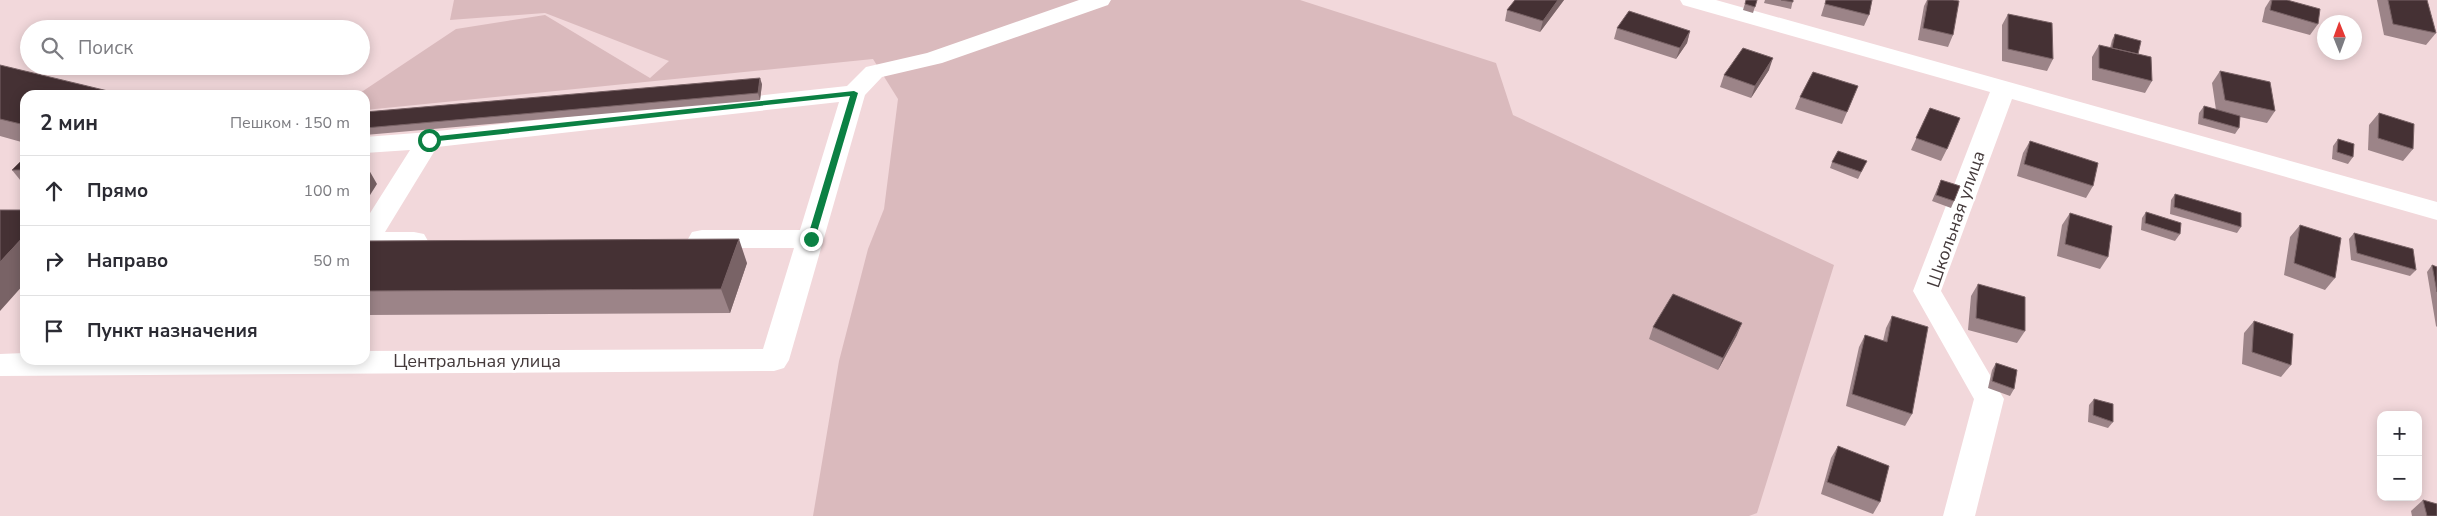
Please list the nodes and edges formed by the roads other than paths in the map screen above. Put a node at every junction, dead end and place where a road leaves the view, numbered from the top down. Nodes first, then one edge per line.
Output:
1 (1100, 0) edge
2 (1691, 0) edge
3 (2004, 87) junction
4 (854, 93) junction
5 (429, 140) junction
6 (370, 145) edge
7 (2437, 211) edge
8 (370, 234) edge
9 (370, 237) edge
10 (811, 239) junction
11 (674, 240) edge
12 (439, 241) edge
13 (370, 361) edge
14 (20, 364) edge
15 (0, 365) edge
16 (1959, 516) edge

1 - 4 street
2 - 3 street
3 - 7 street
3 - 16 street, Школьная улица
4 - 5 street
4 - 10 street
5 - 6 street
5 - 8 street
9 - 12 street
10 - 11 street
10 - 13 street, Центральная улица
14 - 15 street, Центральная улица

